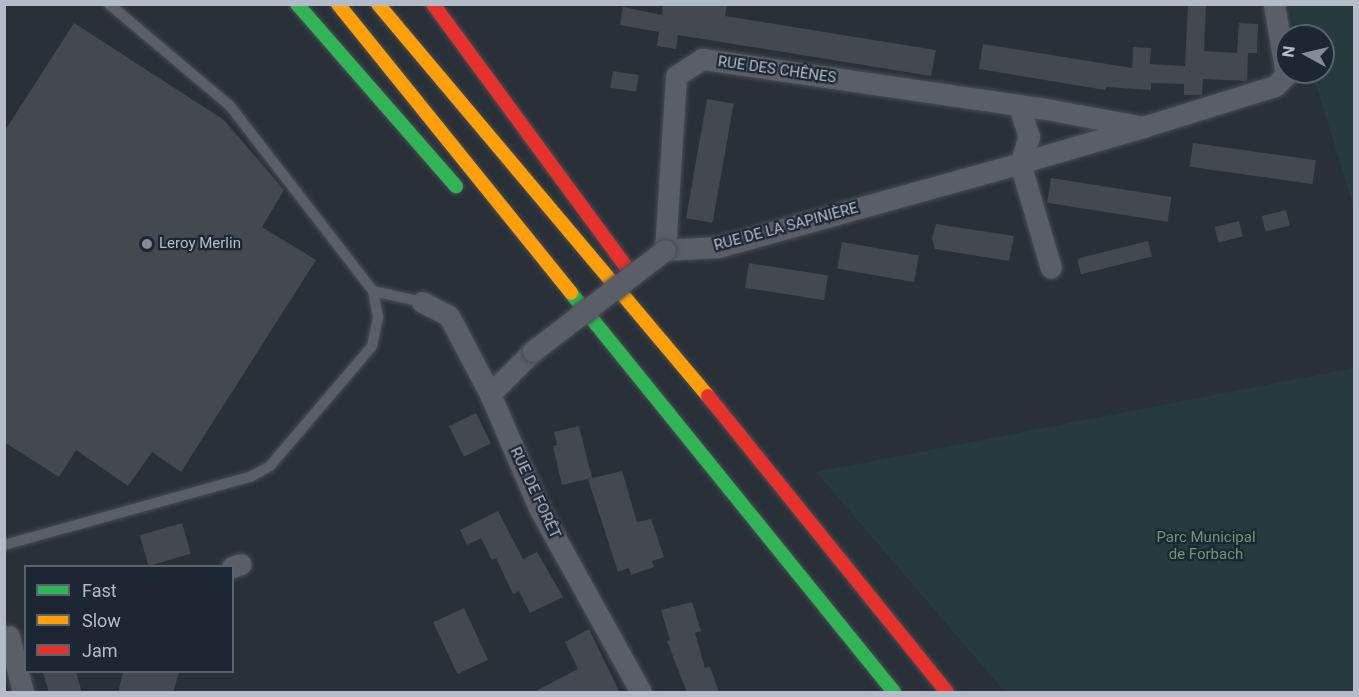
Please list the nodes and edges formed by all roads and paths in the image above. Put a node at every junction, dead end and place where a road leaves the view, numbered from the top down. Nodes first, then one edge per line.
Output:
1 (109, 4) edge
2 (297, 4) edge
3 (338, 4) edge
4 (378, 4) edge
5 (433, 4) edge
6 (1274, 4) edge
7 (1019, 106) junction
8 (1143, 127) junction
9 (1020, 163) junction
10 (464, 195) dead end
11 (506, 234) dead end
12 (665, 250) junction
13 (1052, 268) dead end
14 (640, 287) dead end
15 (566, 288) junction
16 (373, 291) junction
17 (422, 302) joint
18 (659, 316) dead end
19 (490, 394) junction
20 (714, 404) junction
21 (4, 545) edge
22 (13, 635) edge
23 (23, 693) edge
24 (641, 693) edge
25 (894, 693) edge
26 (947, 693) edge

1 - 16 lane
2 - 10 highway
3 - 15 highway
4 - 20 highway
5 - 14 highway
6 - 8 street, RUE DE LA SAPINIÈRE
7 - 8 street, RUE DES CHÊNES
7 - 9 street
7 - 12 street, RUE DES CHÊNES
8 - 9 street, RUE DE LA SAPINIÈRE
9 - 12 street, RUE DE LA SAPINIÈRE
9 - 13 street
11 - 15 highway
12 - 19 street, bridge
15 - 25 highway
16 - 17 lane
16 - 21 lane
17 - 19 street, RUE DE FORÊT
18 - 20 highway
19 - 24 street, RUE DE FORÊT
20 - 26 highway
22 - 23 street

